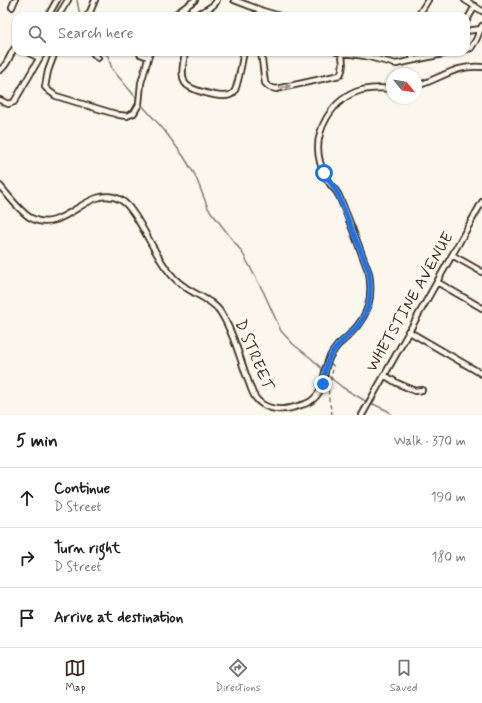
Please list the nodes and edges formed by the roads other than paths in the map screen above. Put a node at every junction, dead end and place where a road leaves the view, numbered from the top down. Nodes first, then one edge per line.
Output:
1 (16, 0) edge
2 (57, 0) edge
3 (68, 0) edge
4 (94, 0) edge
5 (185, 0) edge
6 (195, 0) edge
7 (234, 0) edge
8 (428, 0) edge
9 (465, 0) edge
10 (217, 1) edge
11 (188, 5) junction
12 (475, 6) junction
13 (12, 7) dead end
14 (482, 11) edge
15 (50, 12) edge
16 (60, 12) edge
17 (90, 12) edge
18 (178, 12) edge
19 (202, 12) edge
20 (259, 12) edge
21 (420, 12) edge
22 (470, 15) edge
23 (481, 27) edge
24 (470, 31) edge
25 (470, 48) edge
26 (12, 52) edge
27 (35, 56) edge
28 (54, 56) edge
29 (148, 56) edge
30 (185, 56) edge
31 (243, 56) edge
32 (262, 56) edge
33 (342, 56) edge
34 (364, 56) edge
35 (412, 56) edge
36 (432, 56) edge
37 (39, 58) joint
38 (413, 60) junction
39 (482, 67) edge
40 (0, 70) edge
41 (422, 83) edge
42 (386, 89) edge
43 (0, 100) edge
44 (0, 186) edge
45 (481, 206) edge
46 (452, 255) junction
47 (482, 272) edge
48 (437, 282) junction
49 (482, 308) edge
50 (408, 331) junction
51 (482, 374) edge
52 (384, 375) junction
53 (422, 390) dead end
54 (362, 415) edge

1 - 13 street
2 - 15 street
3 - 16 street
4 - 17 street
5 - 11 street
6 - 11 street
7 - 20 street
8 - 21 street
9 - 12 street
10 - 19 street
11 - 18 street
12 - 14 street
12 - 22 street
23 - 24 street
23 - 25 street
26 - 40 street
27 - 37 street
28 - 29 street
30 - 31 street
32 -> 33 street
34 - 38 street
35 - 38 street
36 - 38 street
37 - 43 street
39 - 41 street
42 - 44 street, D STREET
45 - 46 street, WHETSTINE AVENUE
46 - 47 street
46 - 48 street, WHETSTINE AVENUE
48 - 49 street
48 - 50 street, WHETSTINE AVENUE
50 - 51 street
50 - 52 street, WHETSTINE AVENUE
52 - 53 street
52 - 54 street, WHETSTINE AVENUE

